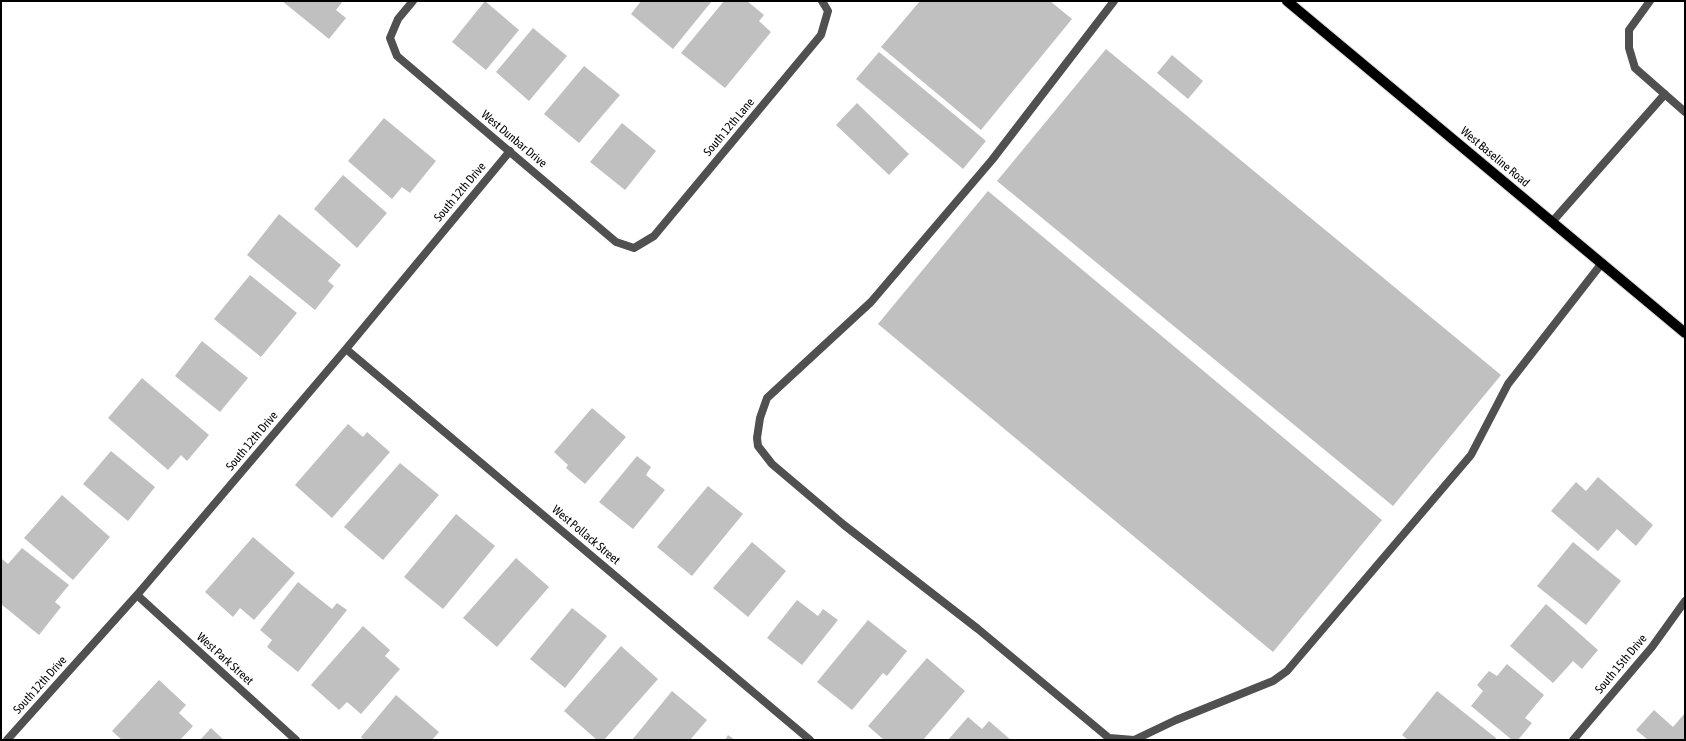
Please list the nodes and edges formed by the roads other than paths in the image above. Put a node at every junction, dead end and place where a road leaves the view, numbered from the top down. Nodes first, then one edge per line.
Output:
1 (413, 1) edge
2 (822, 1) edge
3 (1114, 1) edge
4 (1287, 1) edge
5 (1650, 1) edge
6 (1665, 94) junction
7 (1685, 112) edge
8 (510, 151) junction
9 (1552, 222) junction
10 (634, 248) joint
11 (1602, 263) junction
12 (1685, 333) edge
13 (346, 349) junction
14 (137, 595) junction
15 (1685, 601) edge
16 (7, 740) edge
17 (296, 740) edge
18 (810, 740) edge
19 (1573, 740) edge

1 - 8 street, West Dunbar Drive
2 - 10 street, South 12th Lane
3 - 11 street
4 - 9 main road, West Baseline Road
5 - 6 street
6 - 7 street
6 - 9 street
8 - 10 street, West Dunbar Drive
8 - 13 street, South 12th Drive
9 - 11 main road, West Baseline Road
11 - 12 main road, West Baseline Road
13 - 14 street, South 12th Drive
13 - 18 street, West Pollack Street
14 - 16 street, South 12th Drive
14 - 17 street, West Park Street
15 - 19 street, South 15th Drive

